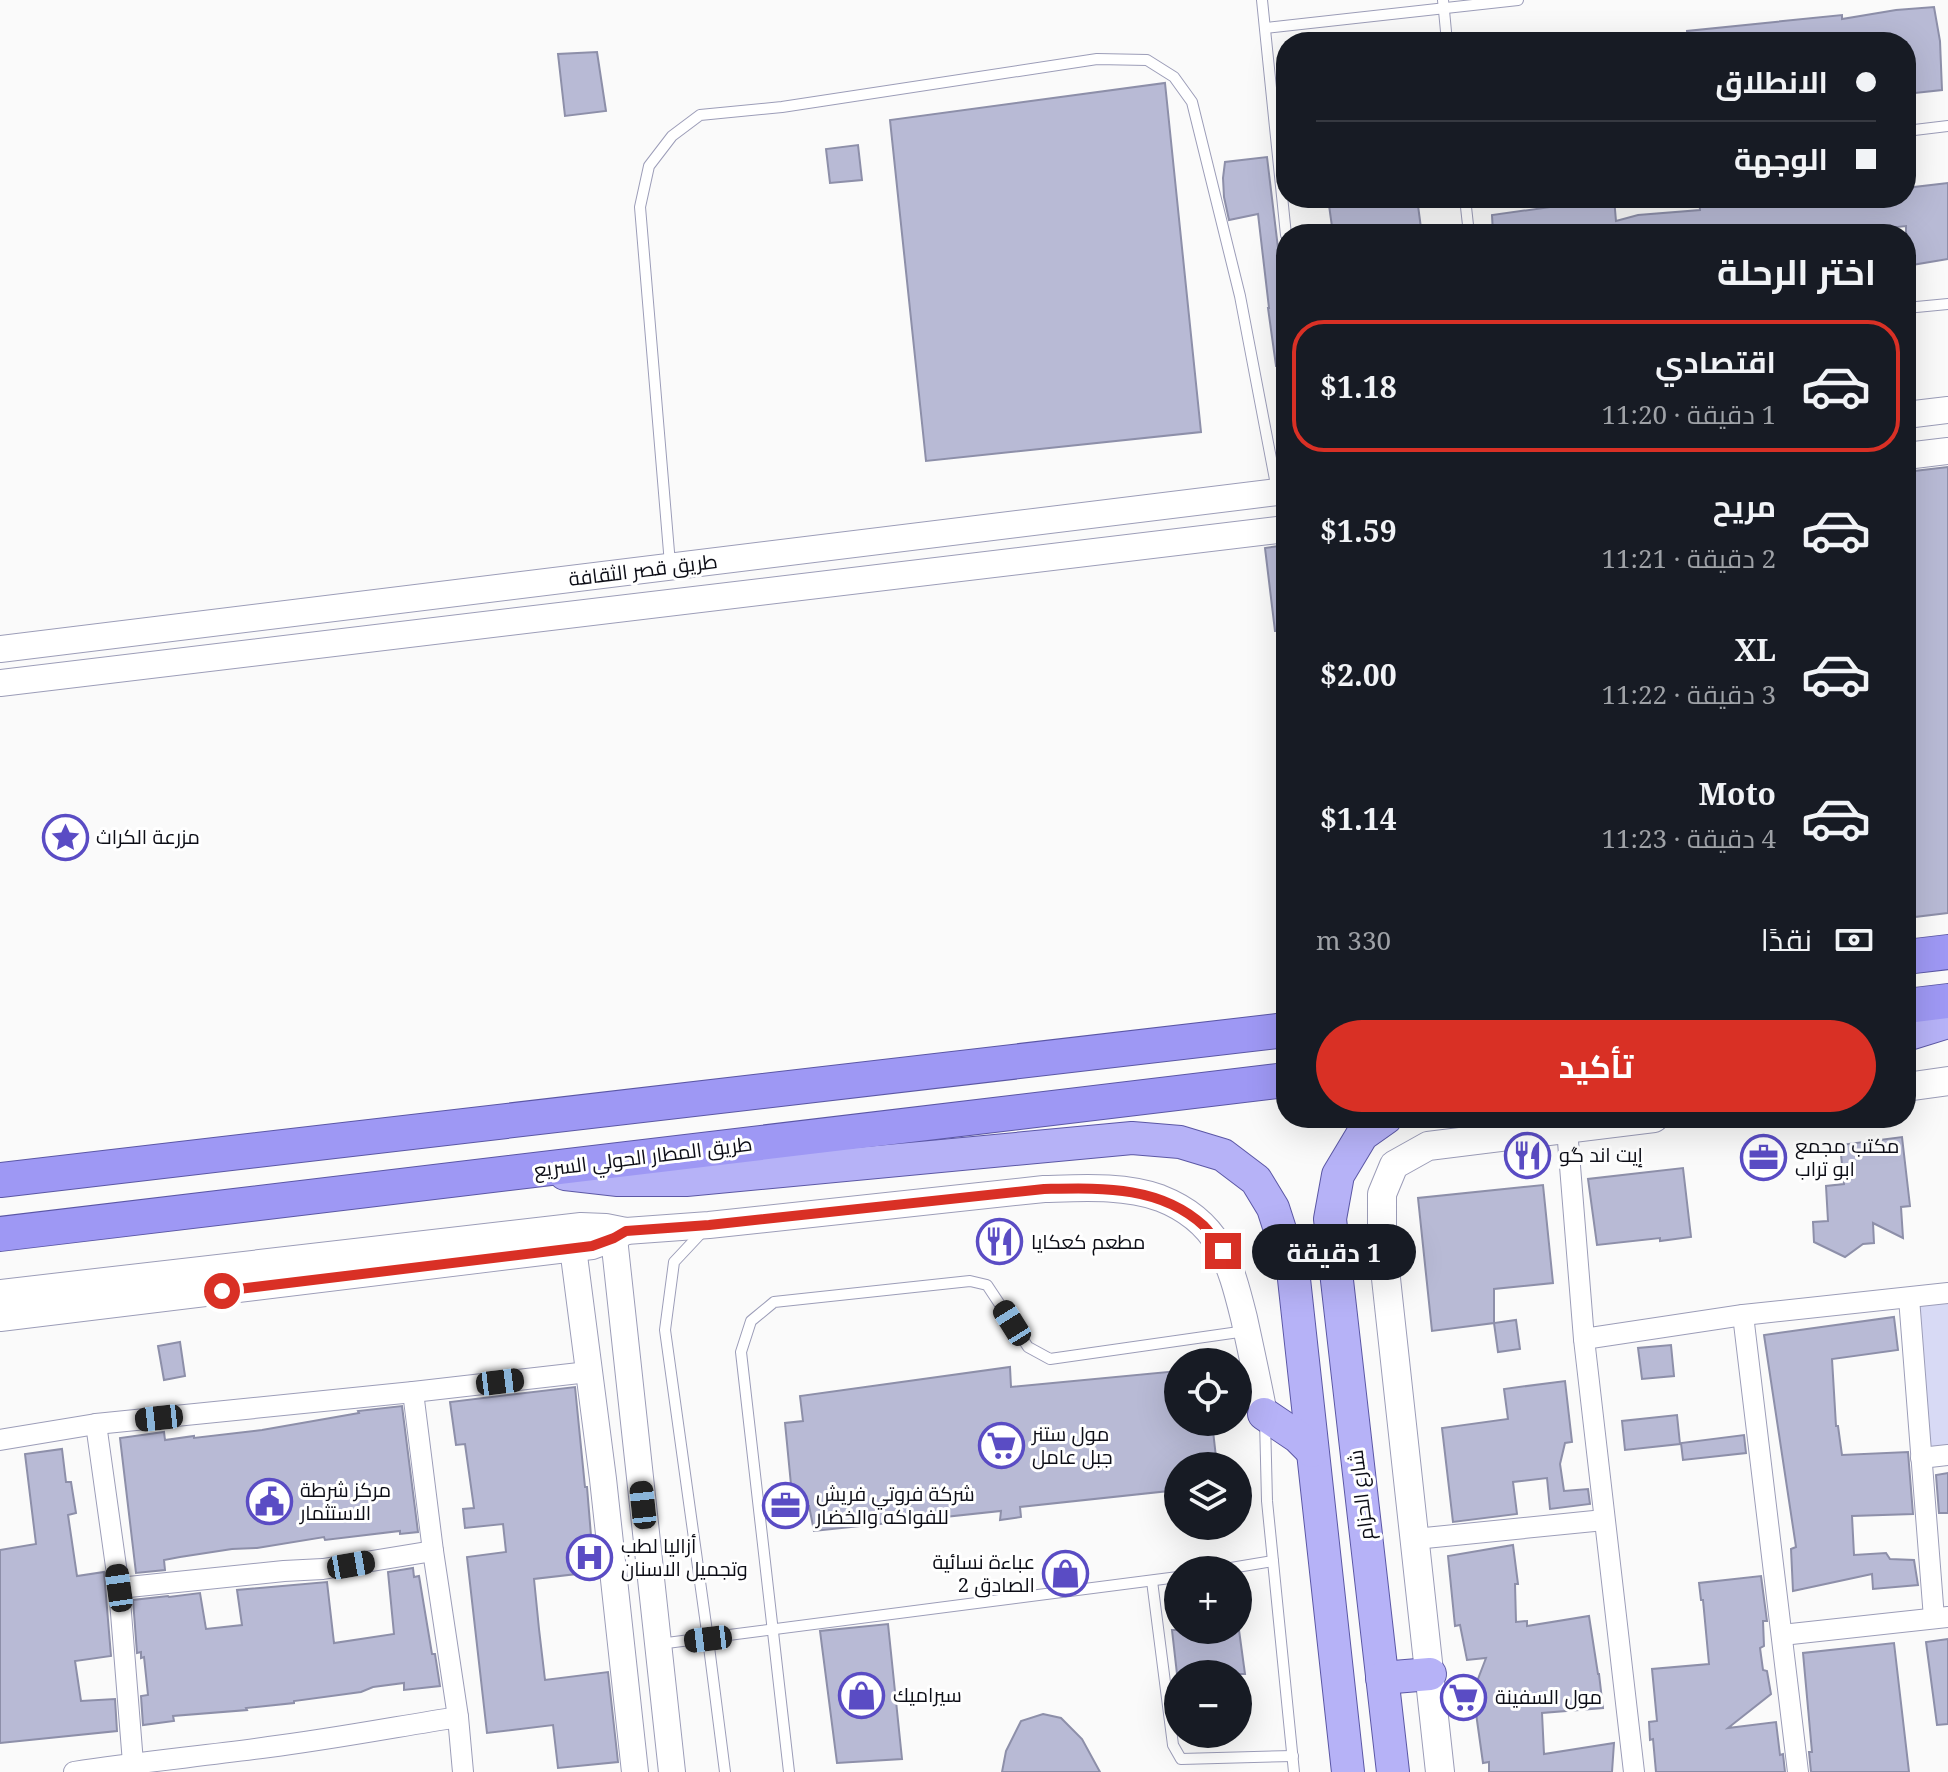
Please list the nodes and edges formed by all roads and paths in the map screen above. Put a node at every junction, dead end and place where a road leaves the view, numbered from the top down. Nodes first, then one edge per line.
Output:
1 (1262, 0) edge
2 (1518, 0) edge
3 (1443, 4) edge
4 (1265, 28) junction
5 (1446, 32) edge
6 (1948, 126) edge
7 (1916, 130) edge
8 (1276, 136) edge
9 (1948, 304) edge
10 (1916, 307) edge
11 (1948, 410) edge
12 (1916, 414) edge
13 (1948, 451) edge
14 (1916, 455) edge
15 (1276, 463) edge
16 (1276, 492) edge
17 (1276, 530) edge
18 (670, 566) junction
19 (0, 649) edge
20 (0, 683) edge
21 (1948, 952) edge
22 (1916, 956) edge
23 (1948, 1001) edge
24 (1916, 1005) edge
25 (1948, 1022) edge
26 (1276, 1031) edge
27 (1916, 1032) edge
28 (1276, 1081) edge
29 (1948, 1081) edge
30 (1916, 1086) edge
31 (1372, 1128) edge
32 (1575, 1128) edge
33 (1567, 1129) junction
34 (534, 1170) junction
35 (0, 1180) edge
36 (709, 1225) junction
37 (0, 1234) edge
38 (620, 1235) junction
39 (573, 1248) junction
40 (0, 1293) edge
41 (1948, 1293) edge
42 (1909, 1298) junction
43 (1743, 1315) junction
44 (0, 1318) edge
45 (1247, 1331) junction
46 (1584, 1339) junction
47 (588, 1372) junction
48 (413, 1392) junction
49 (1264, 1414) junction
50 (96, 1424) junction
51 (0, 1440) edge
52 (1312, 1451) junction
53 (1948, 1455) edge
54 (1921, 1458) junction
55 (640, 1476) junction
56 (603, 1479) junction
57 (1604, 1520) junction
58 (1415, 1539) junction
59 (433, 1551) junction
60 (1273, 1561) junction
61 (1252, 1564) edge
62 (1164, 1579) edge
63 (1152, 1581) junction
64 (119, 1588) junction
65 (1941, 1618) edge
66 (772, 1629) junction
67 (1782, 1635) junction
68 (708, 1639) junction
69 (657, 1645) junction
70 (1430, 1674) junction
71 (1382, 1678) junction
72 (458, 1717) junction
73 (1293, 1756) junction
74 (133, 1763) junction
75 (74, 1772) edge
76 (463, 1772) edge
77 (634, 1772) edge
78 (672, 1772) edge
79 (725, 1772) edge
80 (789, 1772) edge
81 (1294, 1772) edge
82 (1348, 1772) edge
83 (1393, 1772) edge
84 (1440, 1772) edge
85 (1634, 1772) edge
86 (1798, 1772) edge

1 - 4 lane
2 - 3 lane
3 - 4 lane
3 - 5 lane
4 - 8 lane
6 - 7 lane
9 - 10 lane
11 - 12 street
13 - 14 street
15 - 18 lane
16 - 18 street, طريق قصر الثقافة
17 - 20 street, طريق قصر الثقافة
18 - 19 street, طريق قصر الثقافة
21 - 22 highway
23 - 24 highway
25 - 27 main road
26 - 35 highway
28 - 34 highway, طريق المطار الحولي السريع
29 - 30 main road
31 - 71 main road, شارع الحزام
32 - 33 main road
33 - 46 street
33 - 58 main road
34 - 37 highway, طريق المطار الحولي السريع
34 - 52 main road
36 - 38 street
36 - 45 street
36 - 68 lane
38 - 39 street
38 - 40 street
38 - 55 street
39 - 44 street
39 - 47 street
41 - 42 street
42 - 43 street
42 - 54 street
43 - 46 street
43 - 67 street
45 - 49 street
45 - 66 lane
46 - 57 street
47 - 48 street
47 - 56 street
48 - 50 street
48 - 59 street
49 - 52 main road
49 - 60 lane
50 - 51 street
50 - 64 street
52 - 82 main road
53 - 54 street
54 - 65 street
55 - 56 street
55 - 69 street
56 - 77 street
57 - 58 street
57 - 85 street
58 - 70 main road
59 - 64 street
59 - 72 street
60 - 61 lane
60 - 73 lane
62 - 63 lane
63 - 66 lane
63 - 73 lane
64 - 74 street
65 - 67 street
66 - 68 lane
66 - 80 lane
67 - 86 street
68 - 69 lane
68 - 79 lane
69 - 78 street
70 - 71 main road
70 - 84 main road
71 - 83 main road, شارع الحزام
72 - 74 street
72 - 76 street
73 - 81 lane
74 - 75 street

